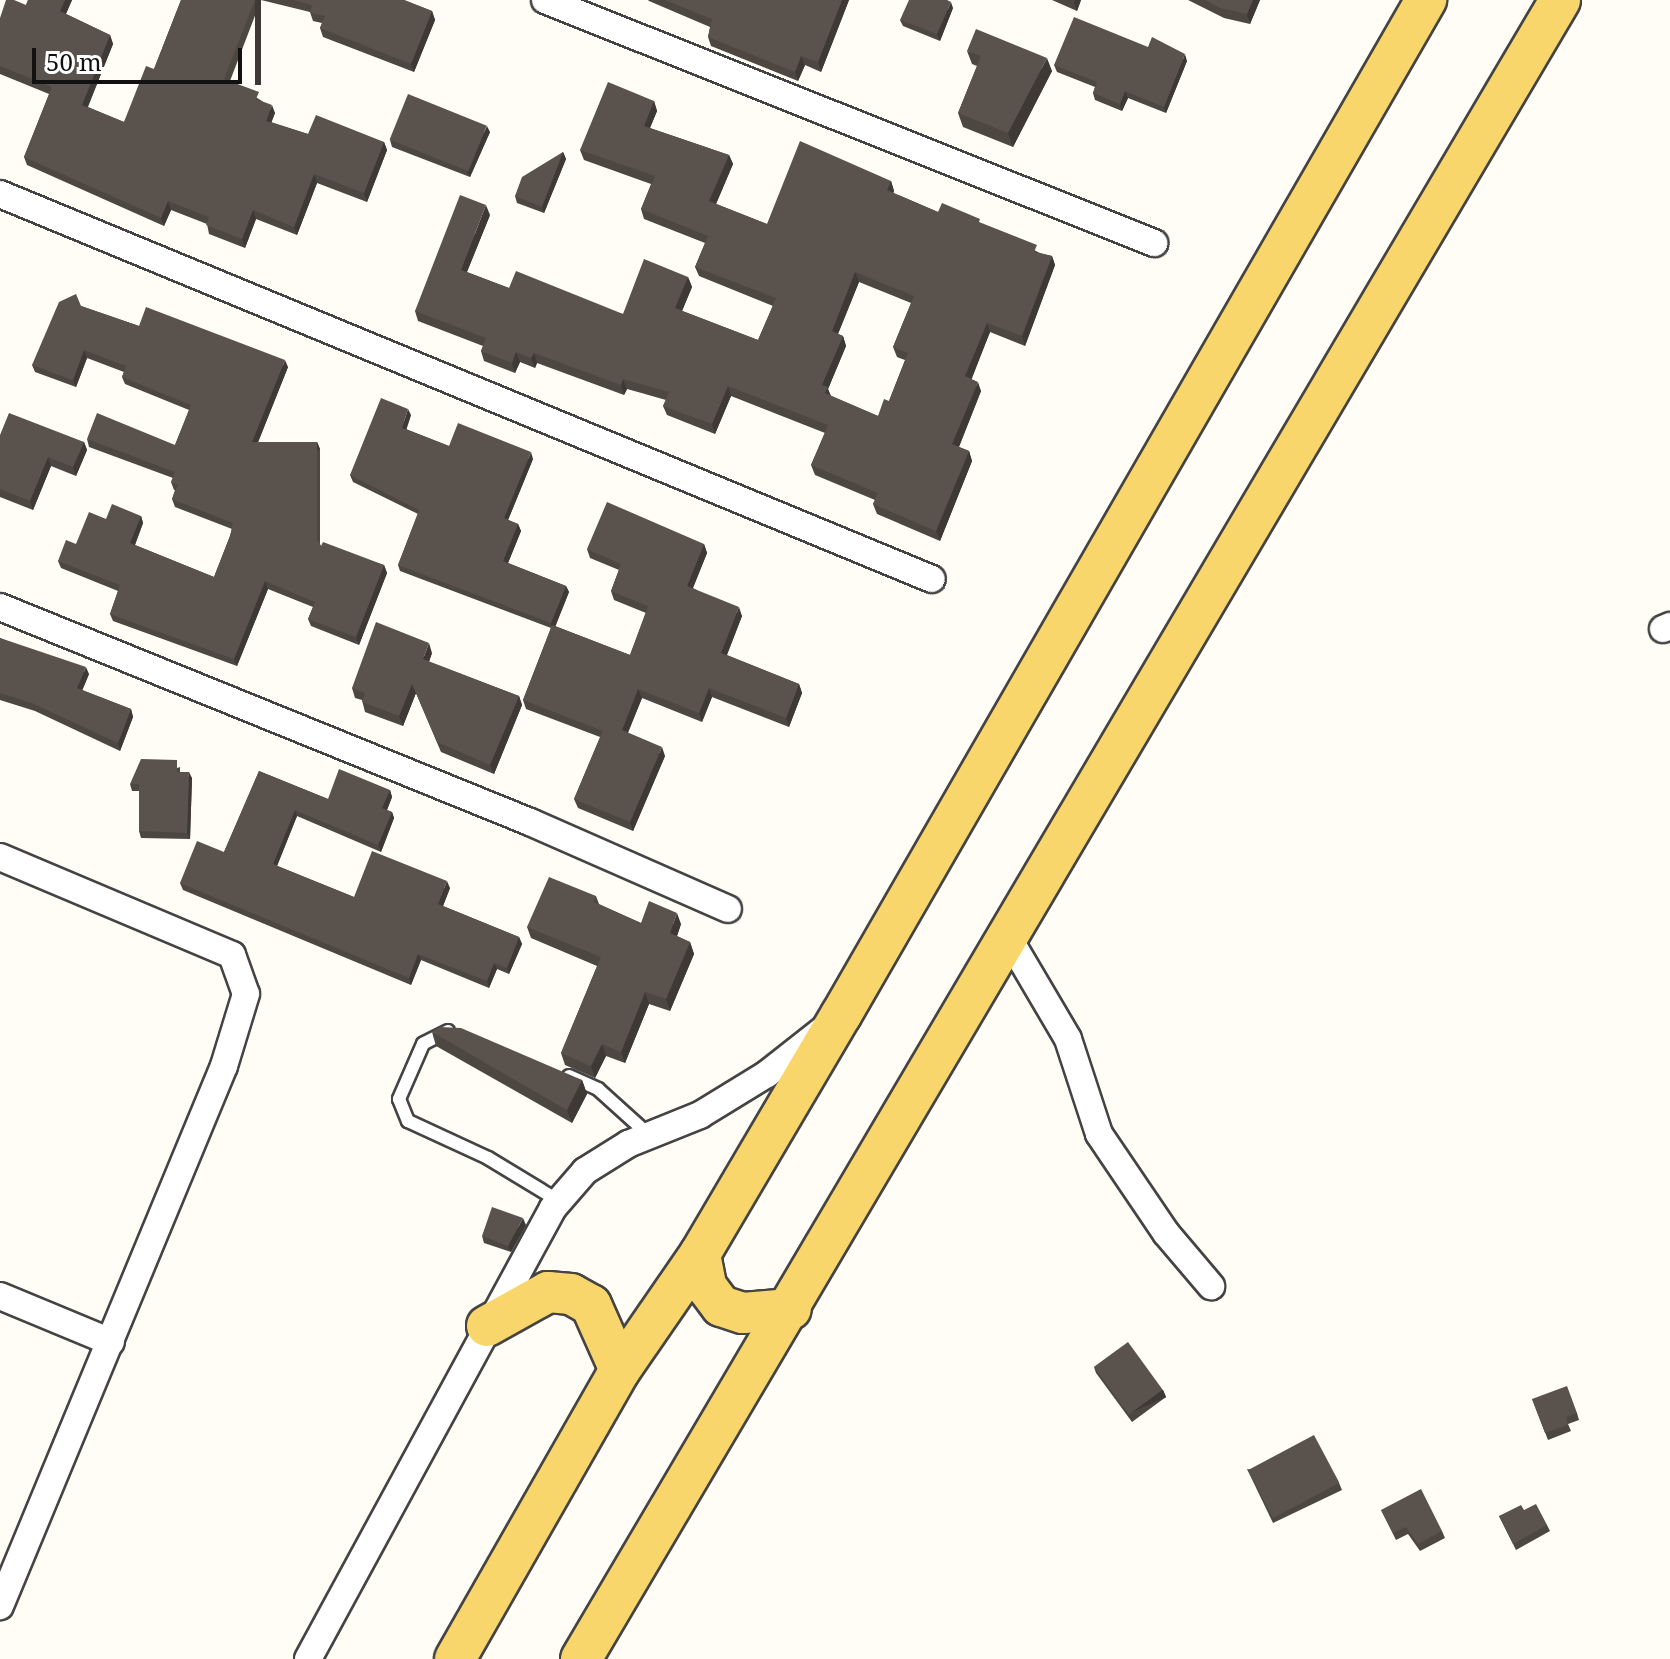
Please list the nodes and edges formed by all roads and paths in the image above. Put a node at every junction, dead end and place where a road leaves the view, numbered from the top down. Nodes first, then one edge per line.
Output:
1 (545, 0) edge
2 (1426, 0) edge
3 (1560, 0) edge
4 (0, 194) edge
5 (1154, 243) dead end
6 (932, 579) dead end
7 (0, 607) edge
8 (0, 857) edge
9 (728, 909) dead end
10 (1008, 937) junction
11 (841, 1015) junction
12 (468, 1032) edge
13 (555, 1070) edge
14 (649, 1135) junction
15 (559, 1201) junction
16 (700, 1254) junction
17 (1211, 1286) dead end
18 (0, 1296) edge
19 (791, 1309) junction
20 (487, 1326) junction
21 (111, 1342) junction
22 (620, 1370) junction
23 (0, 1606) edge
24 (308, 1659) edge
25 (455, 1659) edge
26 (581, 1659) edge

1 - 5 street
2 - 11 main road
3 - 10 main road
4 - 6 street
7 - 9 street
8 - 21 street
10 - 17 street
10 - 19 main road
11 - 14 street
11 - 16 main road
12 - 15 lane
13 - 14 lane
14 - 15 street
15 - 20 street
16 - 19 main road
16 - 22 main road
18 - 21 street
19 - 26 main road
20 - 22 main road
20 - 24 street
21 - 23 street
22 - 25 main road

